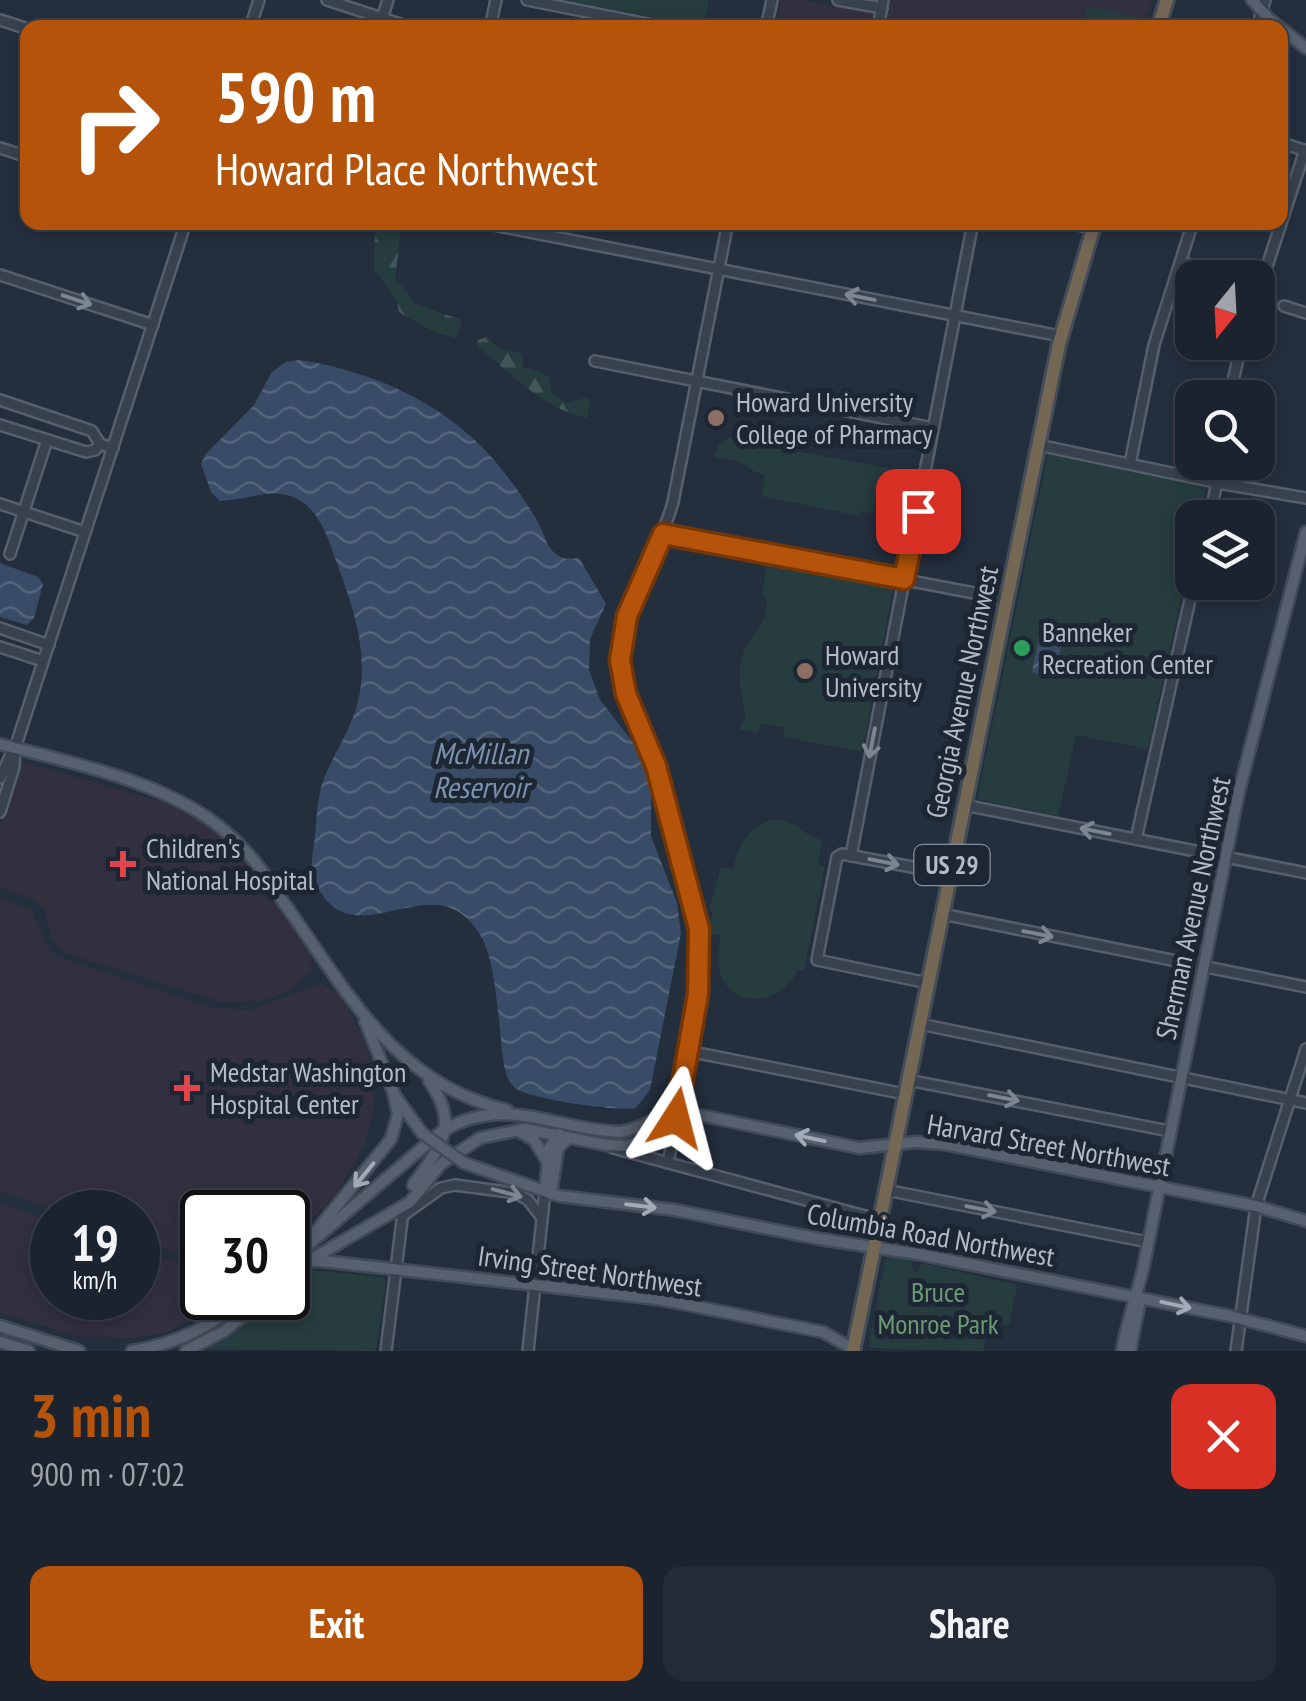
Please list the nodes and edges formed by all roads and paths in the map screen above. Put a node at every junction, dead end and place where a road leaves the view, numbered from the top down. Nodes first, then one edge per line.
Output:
1 (327, 0) edge
2 (527, 0) edge
3 (838, 0) edge
4 (1252, 0) edge
5 (882, 4) edge
6 (1263, 6) edge
7 (374, 20) edge
8 (628, 20) edge
9 (1288, 30) edge
10 (1306, 48) edge
11 (1305, 150) edge
12 (1288, 204) edge
13 (183, 230) edge
14 (519, 230) edge
15 (726, 230) edge
16 (972, 230) edge
17 (1093, 230) edge
18 (1191, 230) edge
19 (1280, 230) edge
20 (1181, 260) edge
21 (1271, 260) edge
22 (719, 269) junction
23 (0, 276) edge
24 (1175, 280) edge
25 (1284, 306) tunnel mouth
26 (1306, 314) edge
27 (956, 315) junction
28 (153, 326) junction
29 (1060, 336) junction
30 (594, 361) dead end
31 (697, 381) junction
32 (0, 400) edge
33 (0, 425) edge
34 (933, 428) junction
35 (47, 440) junction
36 (100, 444) junction
37 (1038, 445) junction
38 (113, 448) junction
39 (1130, 464) junction
40 (1175, 472) edge
41 (1221, 480) edge
42 (1306, 498) edge
43 (0, 504) edge
44 (24, 512) junction
45 (85, 532) junction
46 (1306, 532) edge
47 (663, 534) junction
48 (10, 554) dead end
49 (904, 579) junction
50 (1006, 600) junction
51 (1190, 600) edge
52 (0, 628) edge
53 (49, 644) junction
54 (0, 647) edge
55 (43, 661) junction
56 (0, 744) edge
57 (15, 748) junction
58 (0, 778) edge
59 (964, 805) junction
60 (0, 812) edge
61 (1136, 839) junction
62 (851, 856) junction
63 (1225, 857) junction
64 (1306, 873) edge
65 (950, 874) junction
66 (942, 914) junction
67 (1204, 967) junction
68 (928, 983) junction
69 (1306, 987) edge
70 (355, 1002) junction
71 (920, 1024) junction
72 (1306, 1049) edge
73 (688, 1051) junction
74 (424, 1075) junction
75 (1182, 1076) junction
76 (907, 1087) junction
77 (393, 1091) junction
78 (1290, 1098) junction
79 (1306, 1103) edge
80 (523, 1113) junction
81 (666, 1114) junction
82 (512, 1129) junction
83 (445, 1130) junction
84 (1170, 1131) junction
85 (564, 1136) junction
86 (606, 1145) junction
87 (895, 1145) junction
88 (548, 1162) junction
89 (668, 1163) junction
90 (1158, 1187) junction
91 (886, 1190) junction
92 (548, 1192) junction
93 (1256, 1206) junction
94 (404, 1210) junction
95 (542, 1218) junction
96 (880, 1220) junction
97 (1306, 1221) edge
98 (310, 1242) edge
99 (1148, 1242) junction
100 (310, 1244) edge
101 (874, 1246) junction
102 (311, 1260) joint
103 (396, 1269) junction
104 (536, 1285) junction
105 (1137, 1296) junction
106 (1240, 1318) junction
107 (213, 1320) edge
108 (238, 1320) edge
109 (0, 1326) edge
110 (1306, 1336) edge
111 (0, 1342) edge
112 (854, 1350) edge
113 (29, 1351) edge
114 (79, 1351) edge
115 (132, 1351) edge
116 (186, 1351) edge
117 (386, 1351) edge
118 (528, 1351) edge
119 (1122, 1351) edge
120 (1130, 1351) edge
121 (1236, 1351) edge

1 - 7 street
2 - 8 street
3 - 5 street
4 - 6 main road
9 - 10 main road
11 - 12 street
13 - 28 street
14 - 22 street
15 - 22 street
16 - 27 street
17 - 29 highway, Georgia Avenue Northwest / US 29
18 - 20 street
19 - 21 street
27 -> 22 street
22 - 31 street
23 -> 28 street
24 - 39 street
25 - 26 street
27 - 29 street
27 - 34 street
28 - 38 street
29 - 37 highway, Georgia Avenue Northwest / US 29
30 - 31 street
31 - 34 street
31 - 47 street
32 - 36 street
33 - 35 street
34 - 49 street
35 - 36 street
35 - 44 street
36 - 38 street
37 - 39 street
37 - 50 highway, Georgia Avenue Northwest / US 29
38 - 45 street
39 - 40 street
41 - 42 street
43 - 44 street
44 - 45 street
44 - 48 street
45 - 53 street
46 - 63 main road, Sherman Avenue Northwest
47 - 49 street
47 - 73 street
49 - 50 street
49 -> 62 street
50 - 59 highway, Georgia Avenue Northwest / US 29
51 - 61 street
52 - 53 street
53 - 55 street
54 - 55 street
55 - 57 street
56 - 57 main road
57 - 58 street
57 - 60 street
57 - 70 main road
61 -> 59 street
59 - 65 highway, Georgia Avenue Northwest / US 29
61 - 63 street
62 -> 65 street
62 - 68 street
63 - 64 street
63 - 67 main road, Sherman Avenue Northwest
65 - 66 highway, Georgia Avenue Northwest / US 29
66 -> 67 street
66 - 68 highway, Georgia Avenue Northwest / US 29
67 - 69 street
67 - 75 main road, Sherman Avenue Northwest
68 - 71 highway, Georgia Avenue Northwest / US 29
70 - 74 main road
70 - 77 main road
71 - 75 street
71 - 76 highway, Georgia Avenue Northwest / US 29
72 - 78 street
73 - 76 street
73 - 81 street
74 - 80 main road
74 - 83 main road
75 - 78 street
75 - 84 main road, Sherman Avenue Northwest
76 -> 84 street
76 - 87 highway, Georgia Avenue Northwest / US 29
77 - 92 main road, Columbia Road Northwest, bridge
77 -> 98 main road
78 - 79 street
78 - 93 street
80 - 81 main road
80 - 83 main road
81 - 85 main road
81 - 86 main road
87 -> 81 main road, Harvard Street Northwest
81 - 89 street
82 - 85 main road
82 - 88 main road
82 - 94 main road
83 - 94 main road
83 - 100 main road
84 - 90 main road, Sherman Avenue Northwest
85 - 86 main road
85 - 88 main road
85 - 92 main road
86 - 89 street
87 - 90 main road, Harvard Street Northwest
87 - 91 highway, Georgia Avenue Northwest / US 29
88 - 92 main road
89 - 96 street
90 - 93 main road, Harvard Street Northwest
90 - 99 main road, Sherman Avenue Northwest
91 - 96 highway, Georgia Avenue Northwest / US 29
91 -> 99 street
92 - 95 street
92 -> 101 main road, Columbia Road Northwest
93 - 97 main road, Harvard Street Northwest
93 - 106 street
94 -> 95 street
94 - 102 main road
94 - 103 street
95 - 104 street
96 - 101 highway, Georgia Avenue Northwest / US 29
99 - 105 main road, Sherman Avenue Northwest
101 - 105 main road, Columbia Road Northwest
101 - 112 highway, Georgia Avenue Northwest / US 29
102 - 103 main road, Irving Street Northwest
103 - 104 main road, Irving Street Northwest
103 - 117 street
104 - 112 main road, Irving Street Northwest
104 - 118 street
105 -> 106 main road, Columbia Road Northwest
105 - 119 main road, Sherman Avenue Northwest
105 - 120 main road, Sherman Avenue Northwest
106 - 110 main road, Columbia Road Northwest
106 - 121 street
107 - 115 main road
108 - 116 main road
109 - 114 main road
111 - 113 main road

